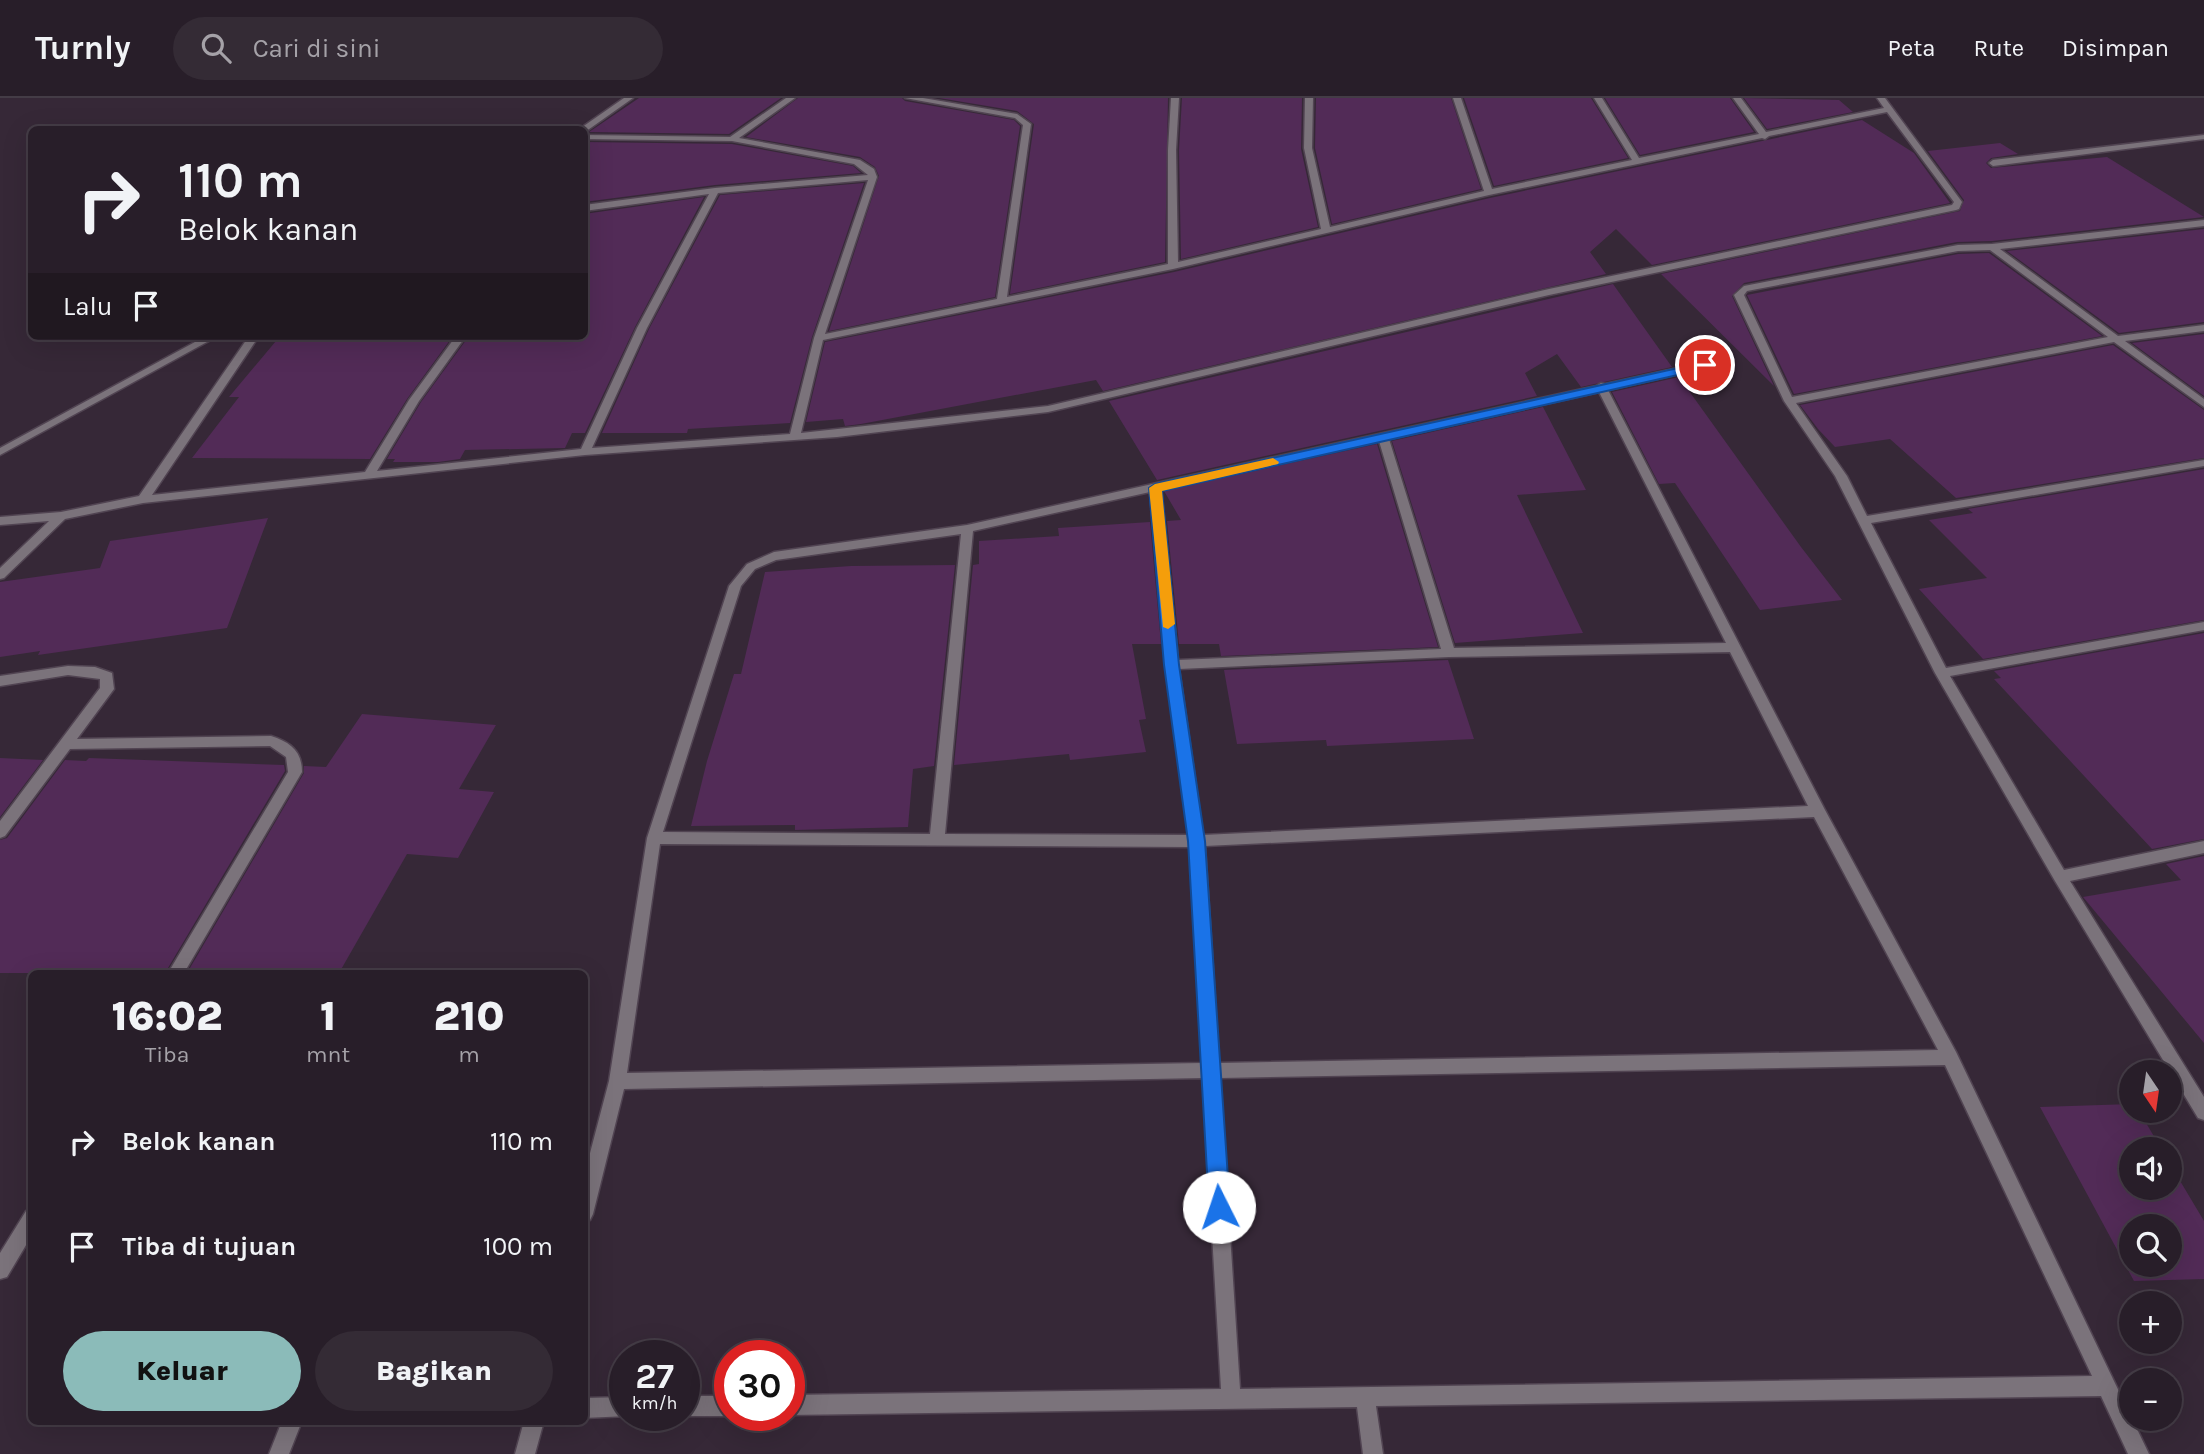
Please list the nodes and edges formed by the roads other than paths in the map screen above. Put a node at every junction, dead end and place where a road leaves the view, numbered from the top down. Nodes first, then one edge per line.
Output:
1 (629, 98) edge
2 (791, 98) edge
3 (909, 98) edge
4 (1175, 98) edge
5 (1309, 98) edge
6 (1457, 98) edge
7 (1598, 98) edge
8 (1737, 98) edge
9 (1881, 98) edge
10 (1889, 109) junction
11 (588, 126) edge
12 (1765, 137) junction
13 (2204, 137) edge
14 (588, 138) edge
15 (732, 139) junction
16 (1637, 162) junction
17 (1993, 163) dead end
18 (873, 177) junction
19 (715, 191) junction
20 (1489, 192) junction
21 (588, 207) edge
22 (2204, 223) edge
23 (1326, 232) junction
24 (1992, 247) junction
25 (1173, 266) junction
26 (1001, 302) junction
27 (2204, 328) edge
28 (819, 338) junction
29 (2115, 339) junction
30 (206, 340) edge
31 (251, 340) edge
32 (458, 340) edge
33 (1728, 360) dead end
34 (1601, 386) junction
35 (1789, 401) junction
36 (2204, 404) edge
37 (795, 437) junction
38 (1383, 437) junction
39 (0, 452) edge
40 (585, 452) junction
41 (2204, 463) edge
42 (369, 475) junction
43 (1155, 488) junction
44 (143, 499) junction
45 (61, 516) junction
46 (1864, 520) junction
47 (0, 521) edge
48 (967, 529) junction
49 (0, 575) edge
50 (2204, 626) edge
51 (1735, 647) junction
52 (1449, 653) junction
53 (1172, 665) junction
54 (1942, 673) junction
55 (0, 681) edge
56 (66, 744) junction
57 (1818, 811) junction
58 (0, 832) edge
59 (653, 838) junction
60 (937, 838) junction
61 (1197, 841) junction
62 (2204, 847) edge
63 (2060, 877) junction
64 (178, 970) edge
65 (1950, 1057) junction
66 (1211, 1070) junction
67 (617, 1081) junction
68 (2204, 1111) edge
69 (588, 1198) edge
70 (28, 1224) edge
71 (0, 1270) edge
72 (2107, 1386) junction
73 (1365, 1396) junction
74 (1231, 1399) junction
75 (805, 1405) edge
76 (609, 1407) edge
77 (588, 1408) edge
78 (290, 1425) edge
79 (533, 1425) edge
80 (279, 1454) edge
81 (525, 1454) edge
82 (1373, 1454) edge
83 (2139, 1454) edge

1 - 11 street
2 - 15 street
3 - 26 street
4 - 25 street
5 - 23 street
6 - 20 street
7 - 16 street
8 - 12 street
9 - 10 street
10 - 12 street
10 - 37 street
12 - 16 street
13 - 17 street
14 - 15 street
15 - 18 street
16 - 20 street
18 - 19 street
18 - 28 street
19 - 21 street
19 - 40 street
20 - 23 street
22 - 24 street
23 - 25 street
24 - 29 street
24 - 35 street
25 - 26 street
26 - 28 street
27 - 29 street
28 - 37 street
29 - 35 street
29 - 36 street
30 - 39 street
31 - 44 street
32 - 42 street
33 - 34 street
34 - 38 street
34 - 51 street
35 - 46 street
37 - 40 street
38 - 43 street
38 - 52 street
40 - 42 street
41 - 46 street
42 - 44 street
43 - 48 street
43 - 53 street
44 - 45 street
45 - 47 street
45 - 49 street
46 - 54 street
48 - 59 street
48 - 60 street
50 - 54 street
51 - 52 street
51 - 57 street
52 - 53 street
53 - 61 street
54 - 63 street
55 - 56 street
56 - 58 street
56 - 64 street
57 - 61 street
57 - 65 street
59 - 60 street
59 - 67 street
60 - 61 street
61 - 66 street
62 - 63 street
63 - 68 street
65 - 66 street
65 - 72 street
66 - 67 street
66 - 74 street
67 - 69 street
70 - 71 street
72 - 73 street
72 - 83 street
73 - 74 street
73 - 82 street
74 - 75 street
76 - 77 street
78 - 80 street
79 - 81 street

